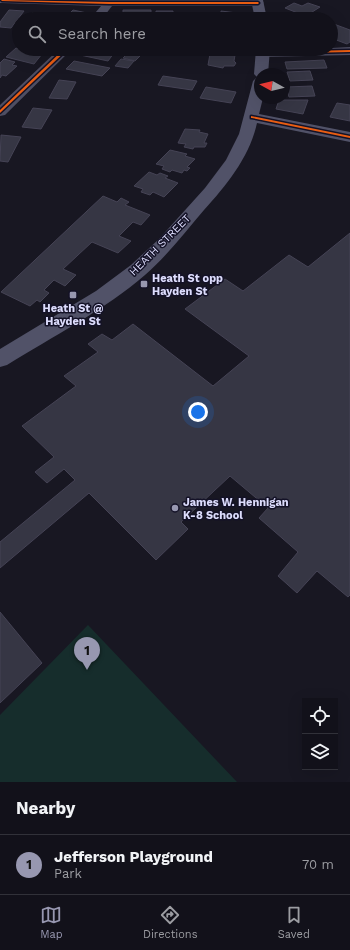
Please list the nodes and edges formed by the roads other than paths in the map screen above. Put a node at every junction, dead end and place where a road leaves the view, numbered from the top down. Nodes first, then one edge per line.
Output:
1 (2, 0) edge
2 (258, 2) edge
3 (109, 3) junction
4 (102, 12) edge
5 (260, 12) edge
6 (338, 51) edge
7 (350, 51) edge
8 (59, 56) edge
9 (263, 56) edge
10 (262, 68) edge
11 (255, 104) edge
12 (0, 112) edge
13 (252, 116) junction
14 (350, 138) edge
15 (0, 359) edge

1 - 3 street
2 - 3 street
2 - 5 main road
3 - 4 street
6 - 7 street
8 - 12 street
9 - 10 main road
11 - 13 main road, HEATH STREET
13 - 14 main road
13 - 15 main road, HEATH STREET

